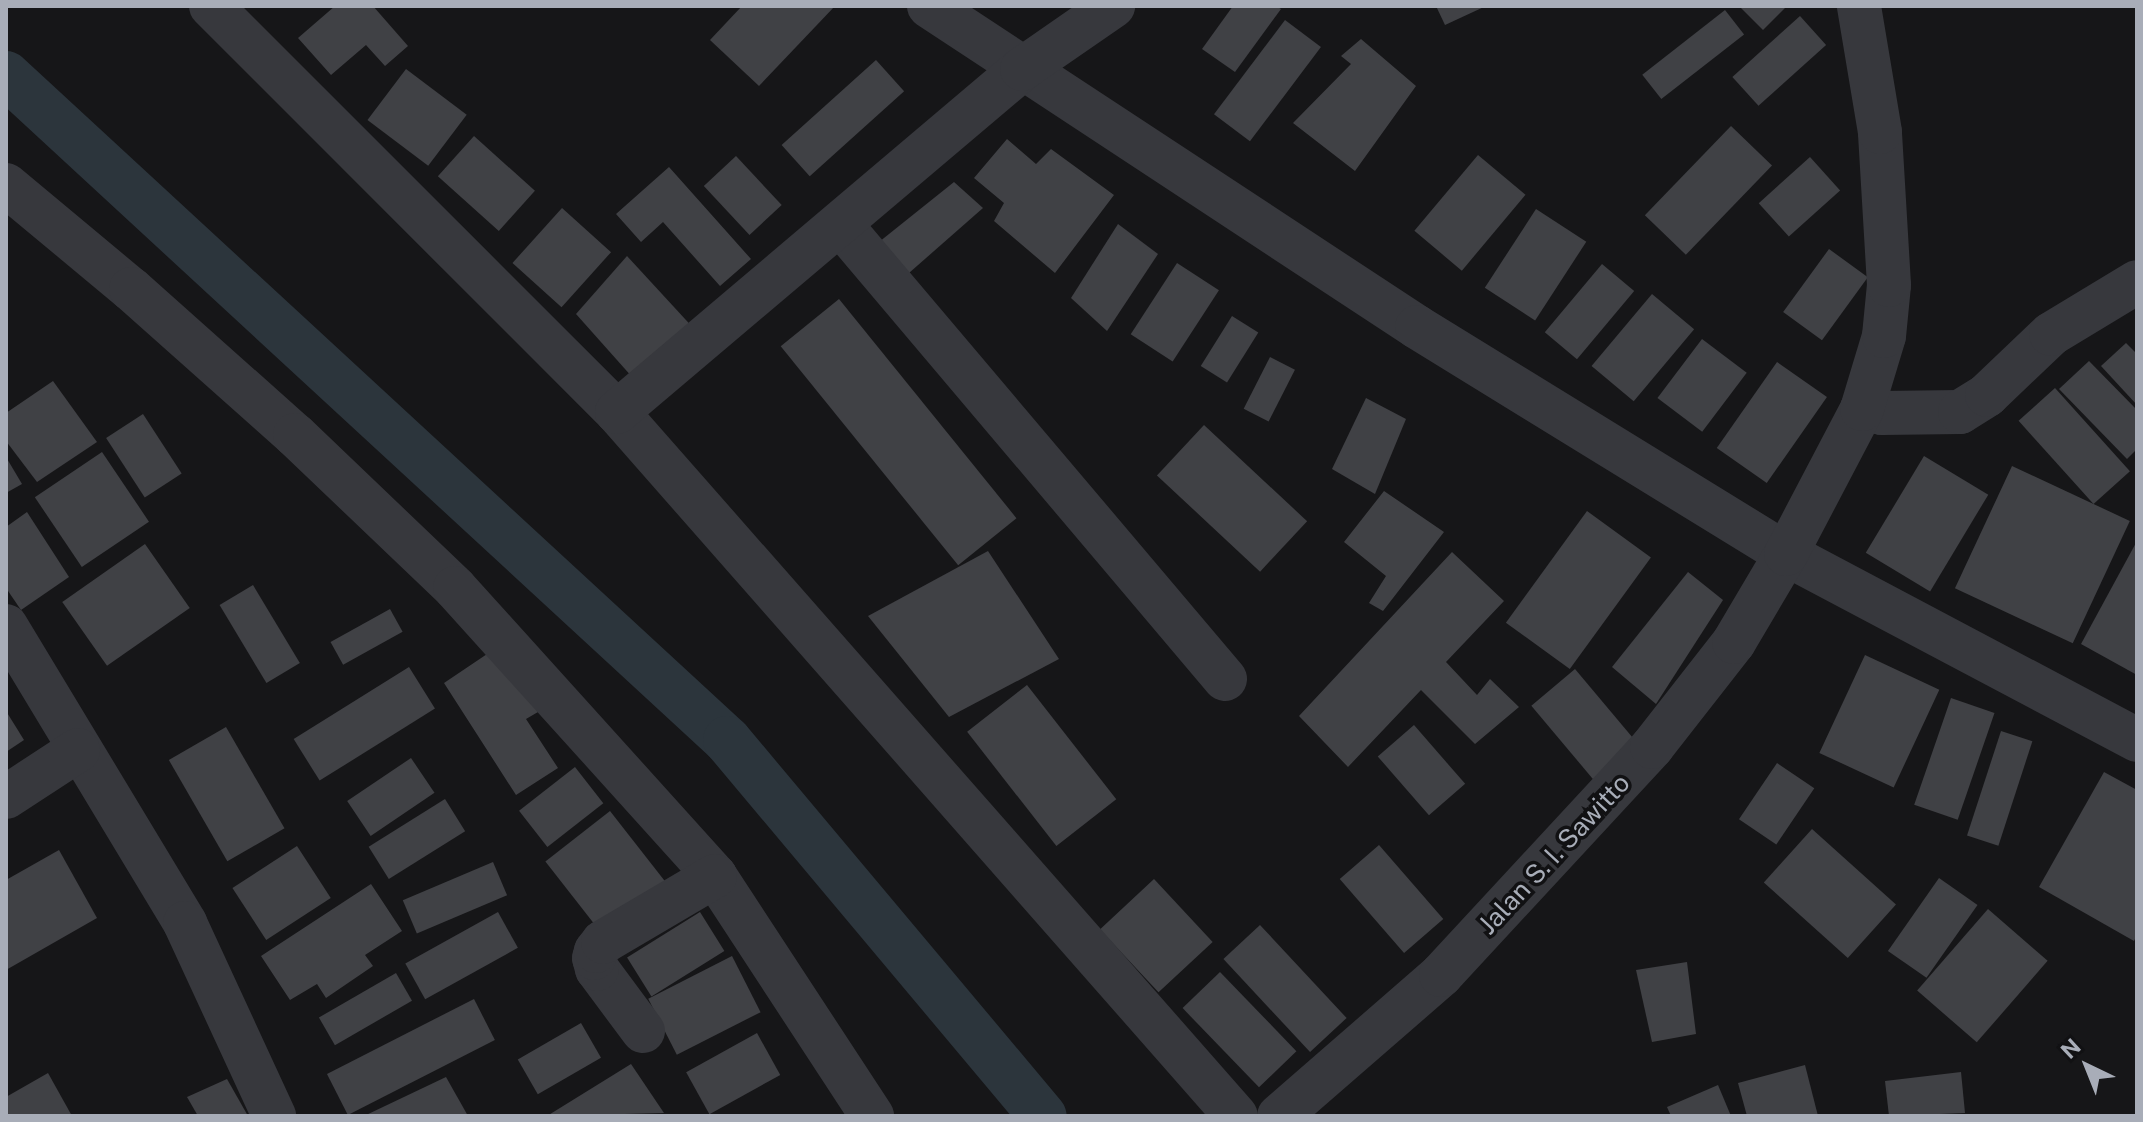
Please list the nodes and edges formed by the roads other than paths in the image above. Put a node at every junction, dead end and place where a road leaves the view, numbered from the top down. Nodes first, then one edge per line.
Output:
1 (211, 6) edge
2 (929, 6) edge
3 (1113, 6) edge
4 (1859, 6) edge
5 (1022, 69) junction
6 (6, 185) edge
7 (840, 224) junction
8 (2137, 282) edge
9 (617, 412) junction
10 (1887, 412) junction
11 (1786, 554) junction
12 (6, 626) edge
13 (1225, 679) dead end
14 (2137, 740) edge
15 (78, 750) junction
16 (6, 797) edge
17 (715, 876) junction
18 (643, 1031) dead end
19 (274, 1116) edge
20 (872, 1116) edge
21 (1236, 1116) edge
22 (1279, 1116) edge

1 - 9 street
2 - 5 street
3 - 5 street
4 - 10 street, Jalan S. I. Sawitto
5 - 7 street
5 - 11 street
6 - 17 street
7 - 9 street
7 - 13 street
8 - 10 street
9 - 21 street
10 - 11 street, Jalan S. I. Sawitto
11 - 14 street
11 - 22 street, Jalan S. I. Sawitto
12 - 15 street
15 - 16 street
15 - 19 street
17 - 18 street
17 - 20 street

